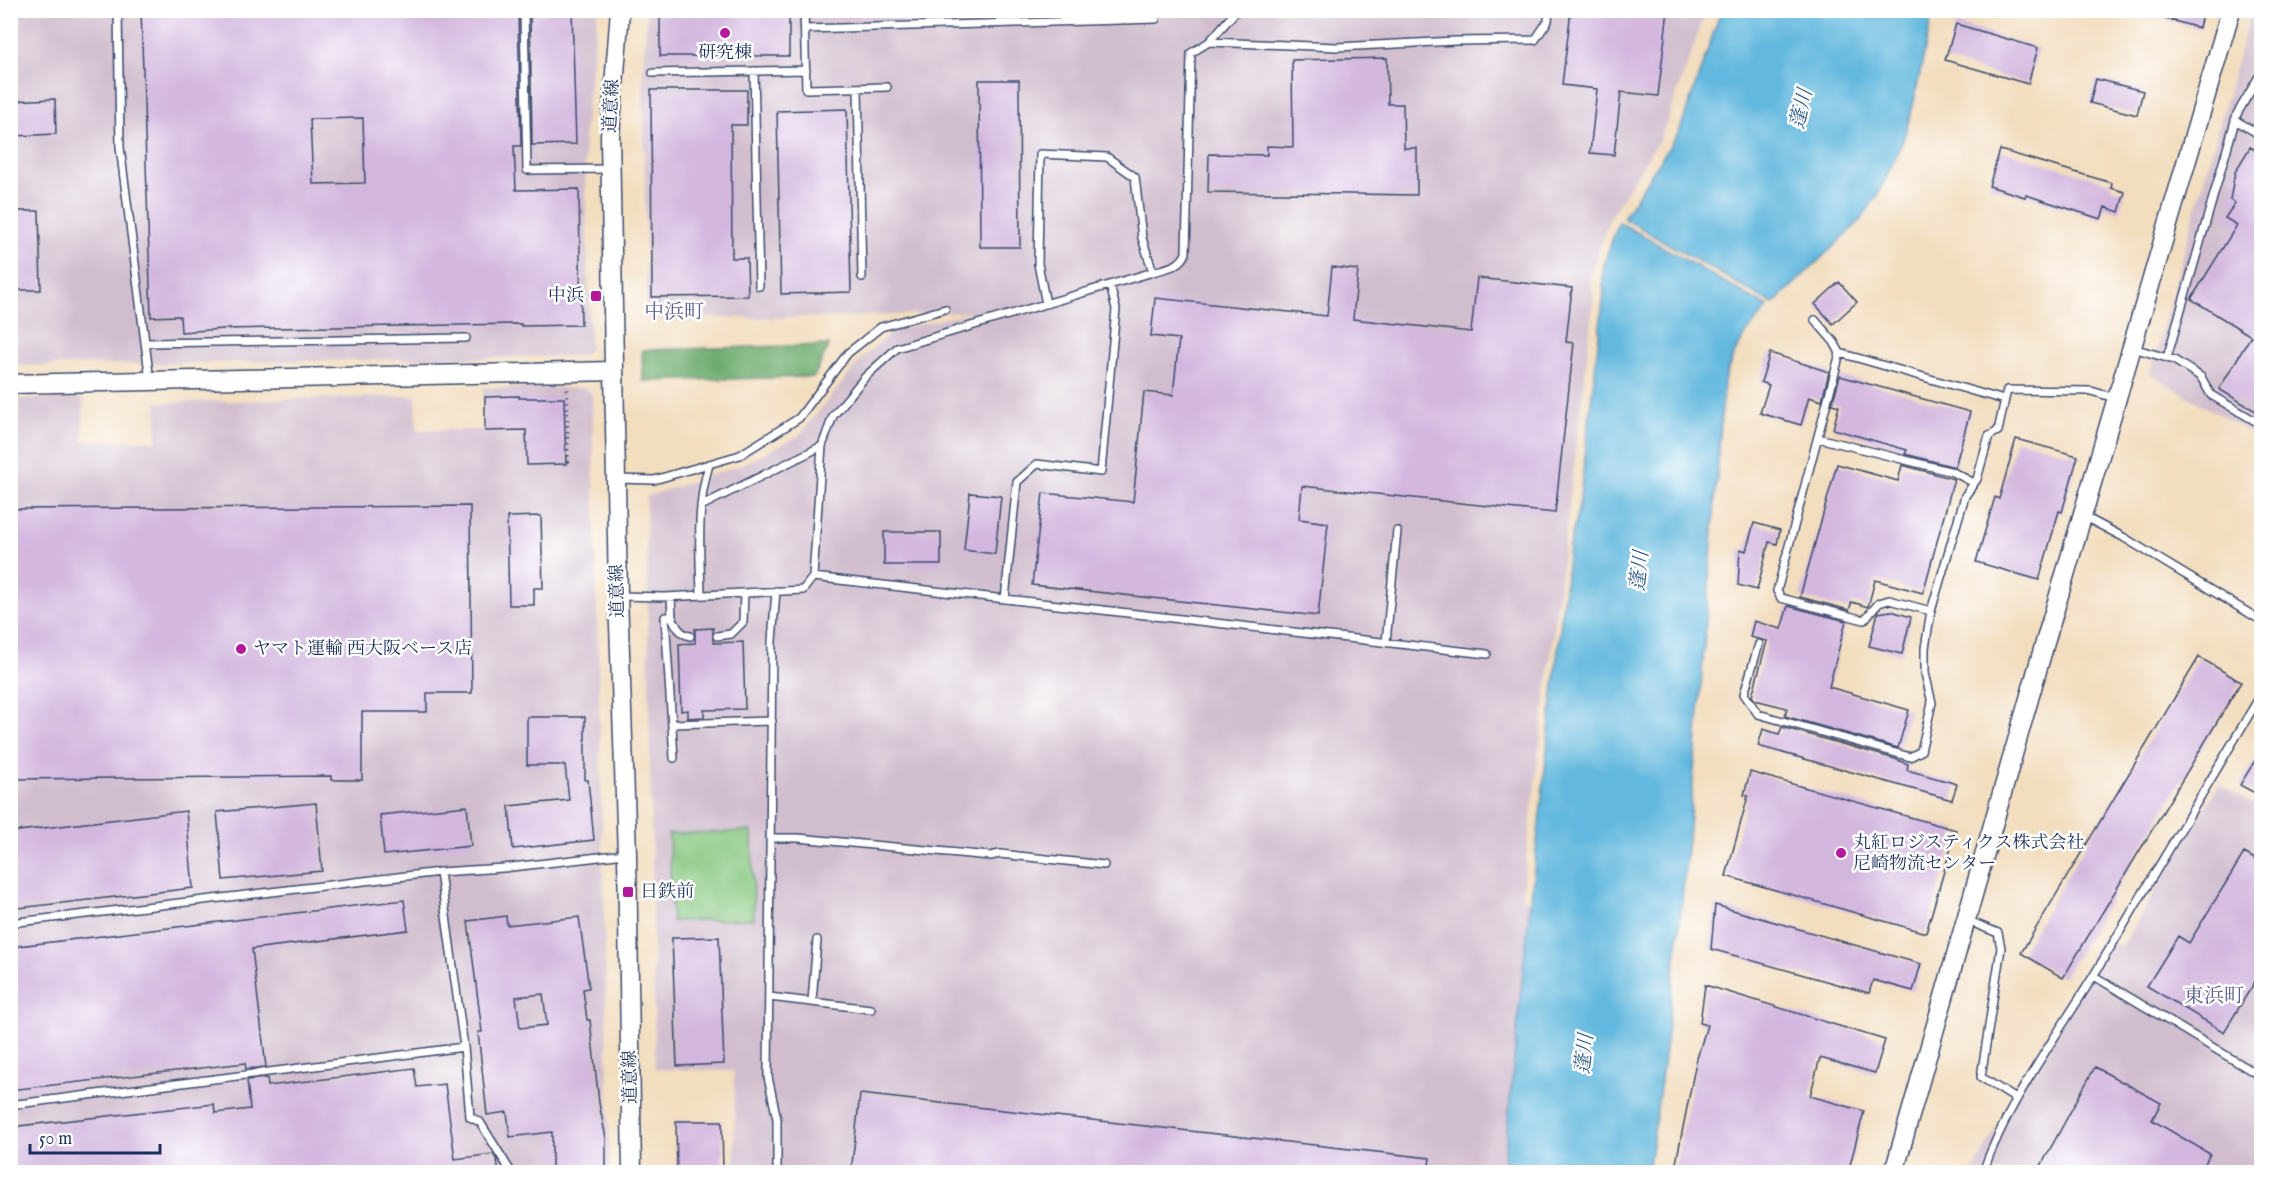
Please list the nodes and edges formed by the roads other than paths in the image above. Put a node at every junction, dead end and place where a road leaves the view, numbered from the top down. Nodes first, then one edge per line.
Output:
1 (118, 10) edge
2 (524, 10) edge
3 (620, 10) edge
4 (804, 10) edge
5 (1156, 10) edge
6 (1237, 10) edge
7 (1549, 10) edge
8 (2231, 10) edge
9 (805, 29) junction
10 (1209, 42) junction
11 (806, 70) junction
12 (754, 71) junction
13 (653, 73) dead end
14 (2261, 73) edge
15 (887, 87) dead end
16 (858, 88) junction
17 (2235, 120) junction
18 (2262, 136) edge
19 (611, 169) junction
20 (1153, 272) junction
21 (862, 277) dead end
22 (1110, 285) junction
23 (759, 286) dead end
24 (1046, 304) junction
25 (945, 309) dead end
26 (1815, 320) dead end
27 (466, 338) dead end
28 (145, 343) junction
29 (2133, 348) junction
30 (1840, 353) junction
31 (2167, 358) junction
32 (614, 371) junction
33 (150, 381) junction
34 (10, 384) edge
35 (2118, 398) junction
36 (2004, 400) junction
37 (2262, 425) edge
38 (1818, 438) junction
39 (822, 446) junction
40 (708, 465) junction
41 (616, 479) junction
42 (1974, 483) junction
43 (701, 506) junction
44 (2083, 516) junction
45 (1397, 531) dead end
46 (813, 577) junction
47 (776, 591) junction
48 (744, 593) junction
49 (701, 595) junction
50 (618, 596) junction
51 (671, 597) junction
52 (1005, 599) junction
53 (1931, 611) junction
54 (672, 617) junction
55 (2262, 621) edge
56 (690, 636) dead end
57 (717, 636) dead end
58 (1386, 642) junction
59 (1759, 644) dead end
60 (1486, 654) dead end
61 (2262, 693) edge
62 (772, 721) junction
63 (672, 724) junction
64 (674, 758) dead end
65 (770, 838) junction
66 (627, 854) junction
67 (1104, 865) dead end
68 (440, 872) junction
69 (1966, 920) junction
70 (10, 923) edge
71 (818, 940) dead end
72 (2094, 976) junction
73 (769, 997) junction
74 (812, 1001) junction
75 (871, 1009) dead end
76 (464, 1047) junction
77 (2262, 1077) edge
78 (2016, 1099) junction
79 (10, 1105) edge
80 (511, 1173) edge
81 (632, 1173) edge
82 (777, 1173) edge
83 (1894, 1173) edge
84 (1983, 1173) edge

1 - 28 lane
2 - 19 lane
3 - 19 street, 道意線
4 - 9 lane
5 - 9 lane
6 - 10 lane
7 - 10 lane
8 - 29 street
9 - 11 lane
10 - 20 lane
11 - 12 lane
11 - 16 lane
12 - 13 lane
12 - 23 lane
14 - 17 lane
15 - 16 lane
16 - 21 lane
17 - 18 lane
17 - 31 lane
19 - 32 street, 道意線
20 - 22 lane
20 - 24 lane
22 - 24 lane
22 - 52 lane
24 - 39 lane
25 - 40 lane
26 - 30 lane
27 - 28 lane
28 - 33 lane
29 - 31 lane
29 - 35 street
30 - 36 lane
30 - 38 lane
31 - 37 lane
32 - 33 street
32 - 41 street, 道意線
33 - 34 street
35 - 36 lane
35 - 44 street
36 - 42 lane
38 - 42 lane
38 - 53 lane
39 - 43 lane
39 - 46 lane
40 - 41 lane
40 - 43 lane
41 - 50 street, 道意線
42 - 53 lane
43 - 49 lane
44 - 55 lane
44 - 69 street
45 - 58 lane
46 - 47 lane
46 - 52 lane
47 - 48 lane
47 - 62 lane
48 - 49 lane
48 - 57 lane
49 - 51 lane
50 - 51 lane
50 - 66 street, 道意線
51 - 54 lane
52 - 58 lane
53 - 59 lane
54 - 56 lane
54 - 63 lane
58 - 60 lane
61 - 72 lane
62 - 63 lane
62 - 65 lane
63 - 64 lane
65 - 67 lane
65 - 73 lane
66 - 68 lane
66 - 81 street, 道意線
68 - 70 lane
68 - 76 lane
69 - 78 lane
69 - 83 street
71 - 74 lane
72 - 77 lane
72 - 78 lane
73 - 74 lane
73 - 82 lane
74 - 75 lane
76 - 79 lane
76 - 80 lane
78 - 84 lane

